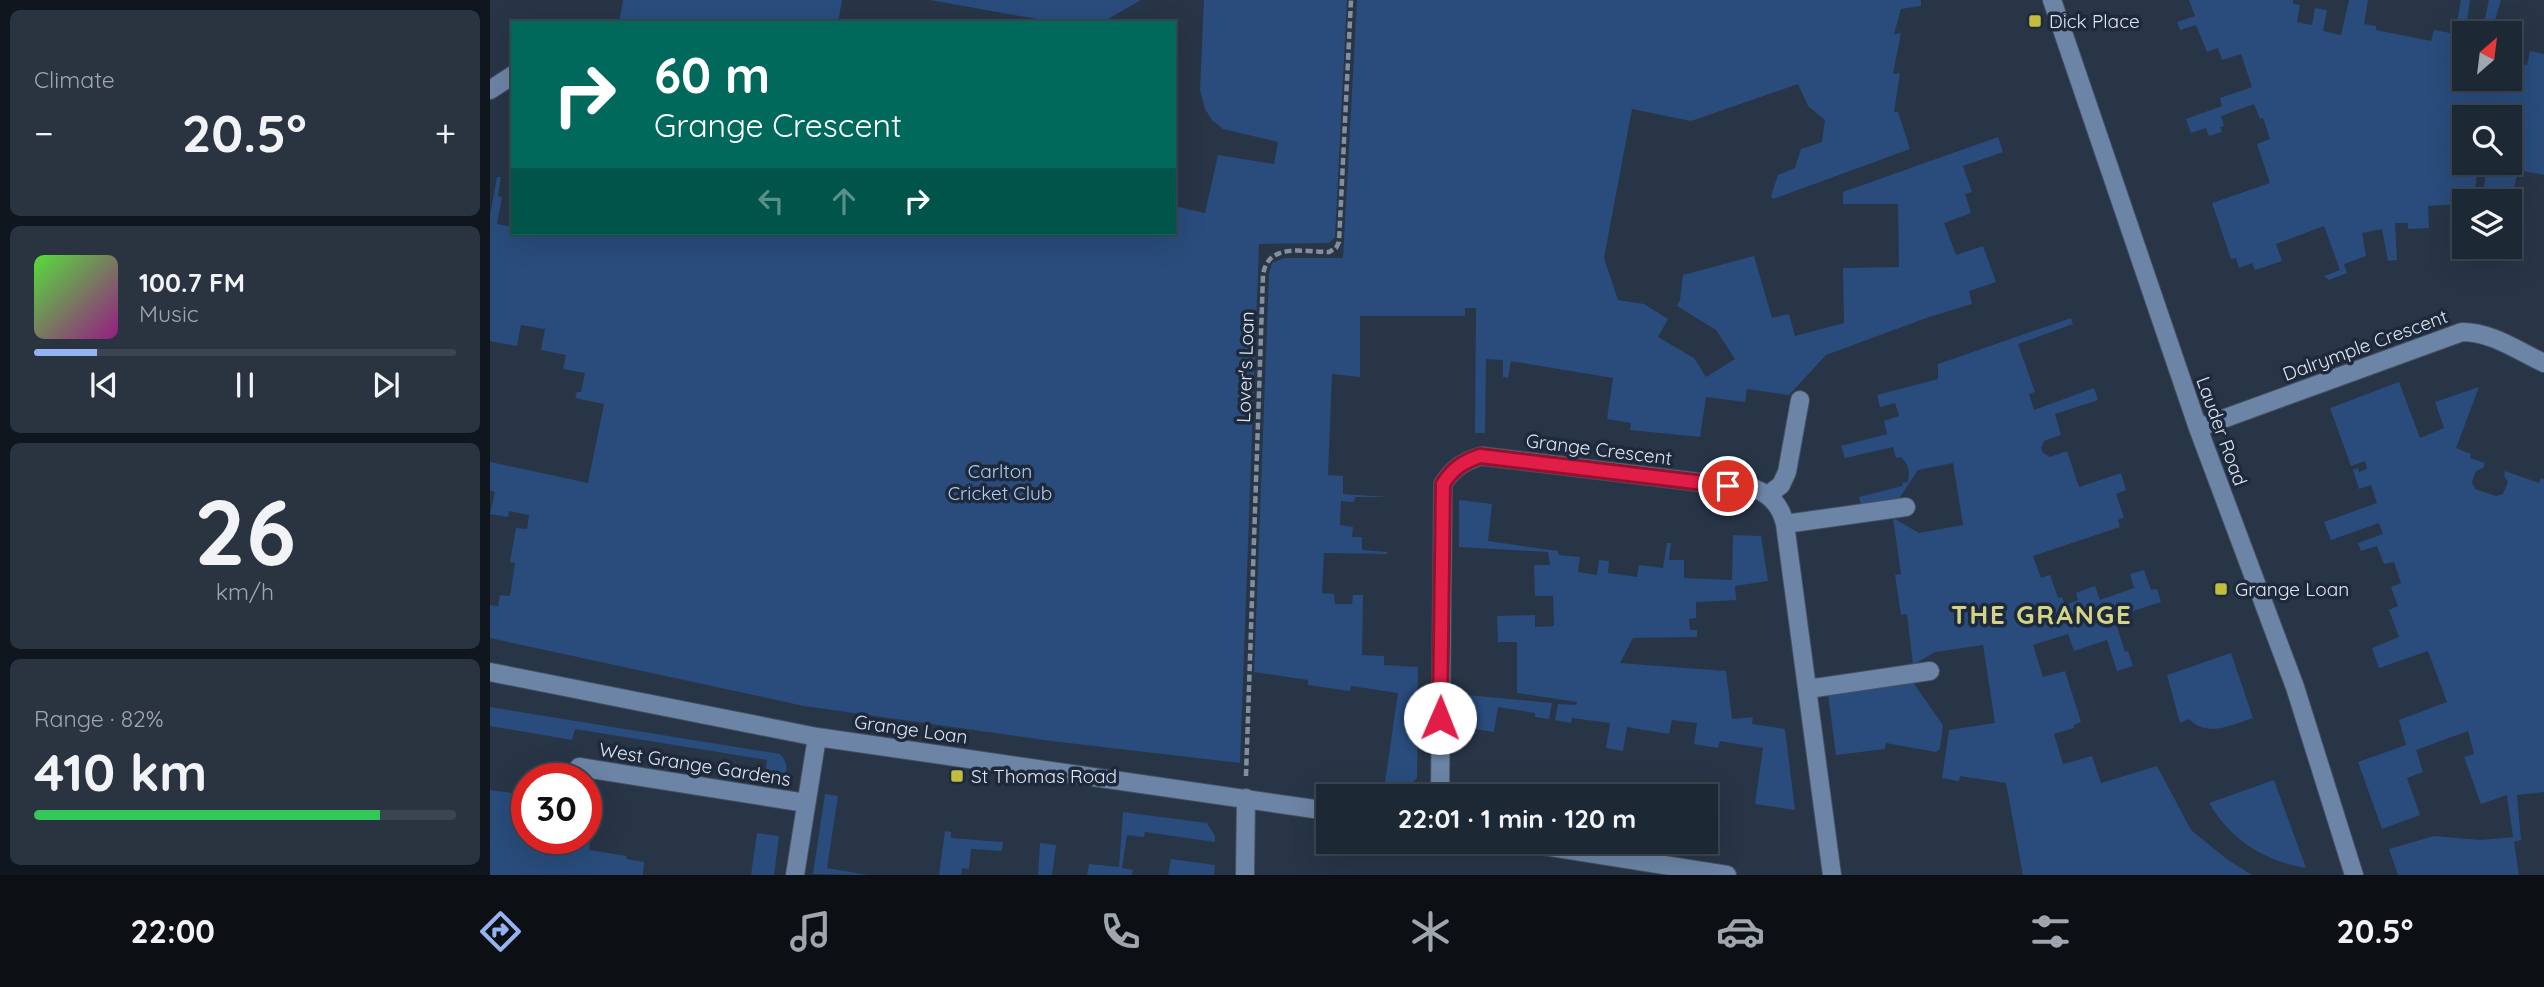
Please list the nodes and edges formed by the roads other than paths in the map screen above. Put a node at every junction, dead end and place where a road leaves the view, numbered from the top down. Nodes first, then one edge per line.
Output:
1 (2052, 0) edge
2 (511, 76) edge
3 (490, 90) edge
4 (2544, 363) edge
5 (1800, 400) dead end
6 (2198, 428) junction
7 (1768, 495) junction
8 (1906, 507) dead end
9 (1785, 524) junction
10 (1930, 671) dead end
11 (490, 672) edge
12 (1808, 689) junction
13 (817, 737) junction
14 (602, 771) edge
15 (1440, 784) edge
16 (1246, 798) junction
17 (806, 803) junction
18 (1316, 809) edge
19 (1594, 854) edge
20 (795, 875) edge
21 (1245, 875) edge
22 (1727, 875) edge
23 (1832, 875) edge
24 (2354, 875) edge

1 - 6 street, Lauder Road
2 - 3 street
4 - 6 street, Dalrymple Crescent
5 - 7 street
6 - 24 street, Lauder Road
7 - 9 street
7 - 15 street, Grange Crescent
8 - 9 street
9 - 12 street
10 - 12 street
11 - 13 street, Grange Loan
12 - 23 street
13 - 16 street, Grange Loan
13 - 17 street, West Grange Gardens
14 - 17 street, West Grange Gardens
16 - 18 street, Grange Loan
16 - 21 street
17 - 20 street, West Grange Gardens
19 - 22 street

